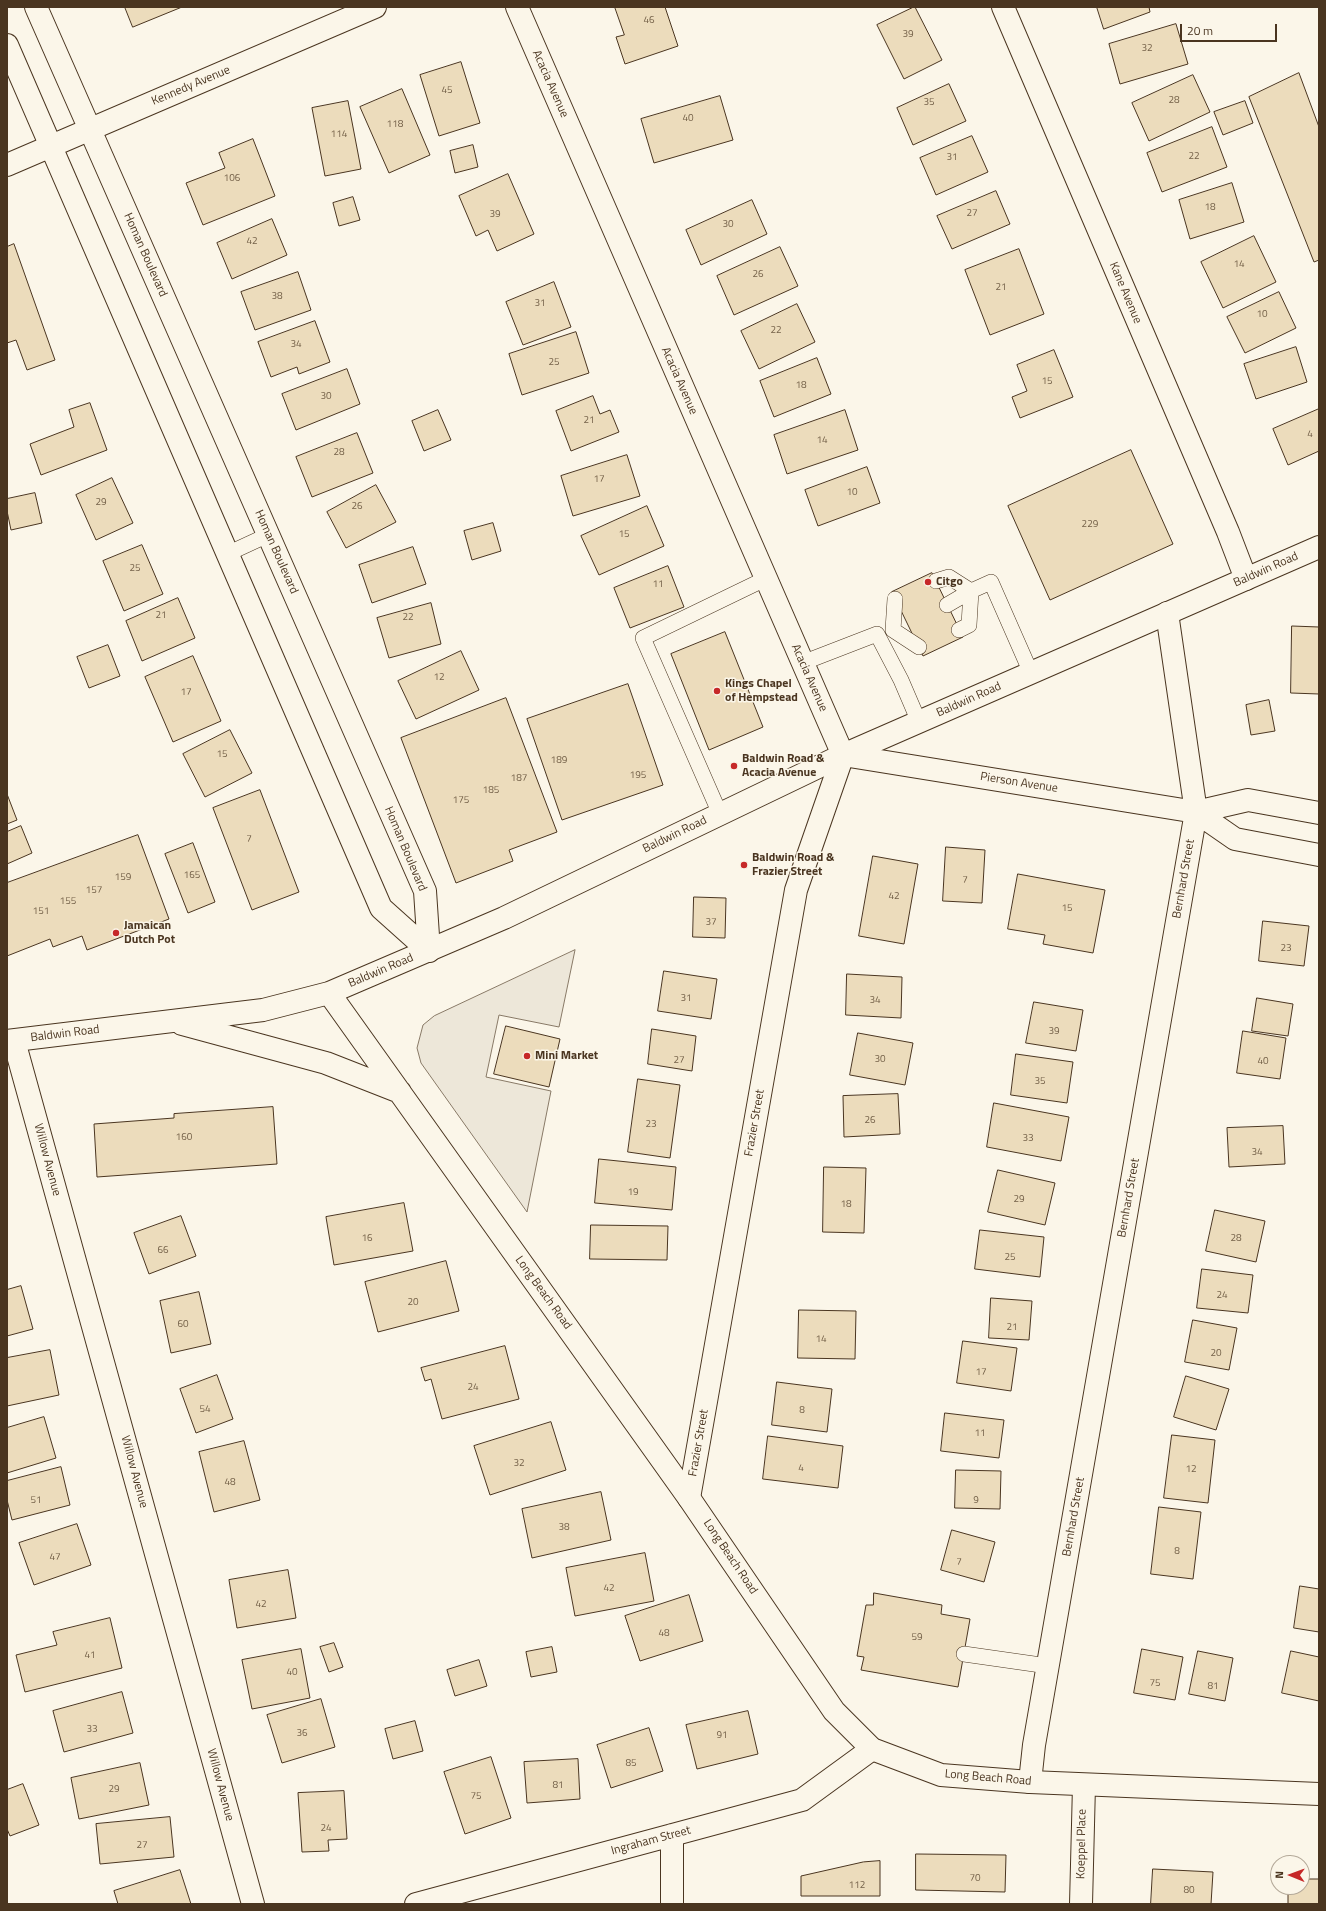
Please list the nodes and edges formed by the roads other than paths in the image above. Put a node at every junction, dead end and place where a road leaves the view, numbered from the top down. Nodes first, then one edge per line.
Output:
1 (36, 7) edge
2 (375, 7) edge
3 (517, 7) edge
4 (1003, 7) edge
5 (7, 45) edge
6 (90, 130) junction
7 (50, 147) junction
8 (7, 165) edge
9 (268, 536) junction
10 (1319, 547) edge
11 (227, 554) junction
12 (766, 579) junction
13 (1246, 579) junction
14 (936, 581) dead end
15 (971, 591) junction
16 (895, 599) dead end
17 (947, 605) dead end
18 (1167, 613) junction
19 (907, 624) dead end
20 (893, 630) junction
21 (959, 630) dead end
22 (877, 634) junction
23 (918, 647) dead end
24 (802, 663) junction
25 (1031, 673) junction
26 (919, 722) junction
27 (842, 755) junction
28 (1196, 812) junction
29 (1319, 813) edge
30 (720, 814) junction
31 (1319, 855) edge
32 (429, 951) junction
33 (329, 993) junction
34 (171, 1022) junction
35 (11, 1041) edge
36 (400, 1092) junction
37 (689, 1498) junction
38 (964, 1654) dead end
39 (1048, 1666) junction
40 (872, 1749) junction
41 (1030, 1782) junction
42 (1084, 1785) junction
43 (1319, 1794) edge
44 (672, 1835) junction
45 (253, 1904) edge
46 (416, 1904) edge
47 (672, 1904) edge
48 (1081, 1904) edge

1 - 6 street, Homan Boulevard
2 - 6 street, Kennedy Avenue
3 - 12 street, Acacia Avenue
4 - 13 street, Kane Avenue
5 - 7 street
6 - 7 street, Kennedy Avenue
6 - 9 street, Homan Boulevard
7 - 8 street, Kennedy Avenue
7 - 11 street
9 - 11 lane
9 - 32 street, Homan Boulevard
10 - 13 street, Baldwin Road
11 - 32 street
12 - 24 street, Acacia Avenue
12 - 30 lane
13 - 18 street, Baldwin Road
14 - 15 lane
15 - 17 lane
15 - 21 lane
15 - 25 lane
16 - 20 lane
18 - 25 street, Baldwin Road
18 - 28 street, Bernhard Street
19 - 20 lane
20 - 22 lane
20 - 23 lane
22 - 24 lane
22 - 26 lane
24 - 27 street, Acacia Avenue
25 - 26 street, Baldwin Road
26 - 27 street, Baldwin Road
27 - 28 street, Pierson Avenue
27 - 30 street, Baldwin Road
27 - 37 street, Frazier Street
28 - 29 street, Pierson Avenue
28 - 31 street, Pierson Avenue
28 - 39 street, Bernhard Street
30 - 32 street, Baldwin Road
32 - 33 street, Baldwin Road
33 - 34 street, Baldwin Road
33 - 36 street, Long Beach Road
34 - 35 street, Baldwin Road
34 - 36 street
35 - 45 street, Willow Avenue
36 - 37 street, Long Beach Road
37 - 40 street, Long Beach Road
38 - 39 lane
39 - 41 street, Bernhard Street
40 - 41 street, Long Beach Road
40 - 44 street, Ingraham Street
41 - 42 street, Long Beach Road
42 - 43 street, Long Beach Road
42 - 48 street, Koeppel Place
44 - 46 street, Ingraham Street
44 - 47 street

